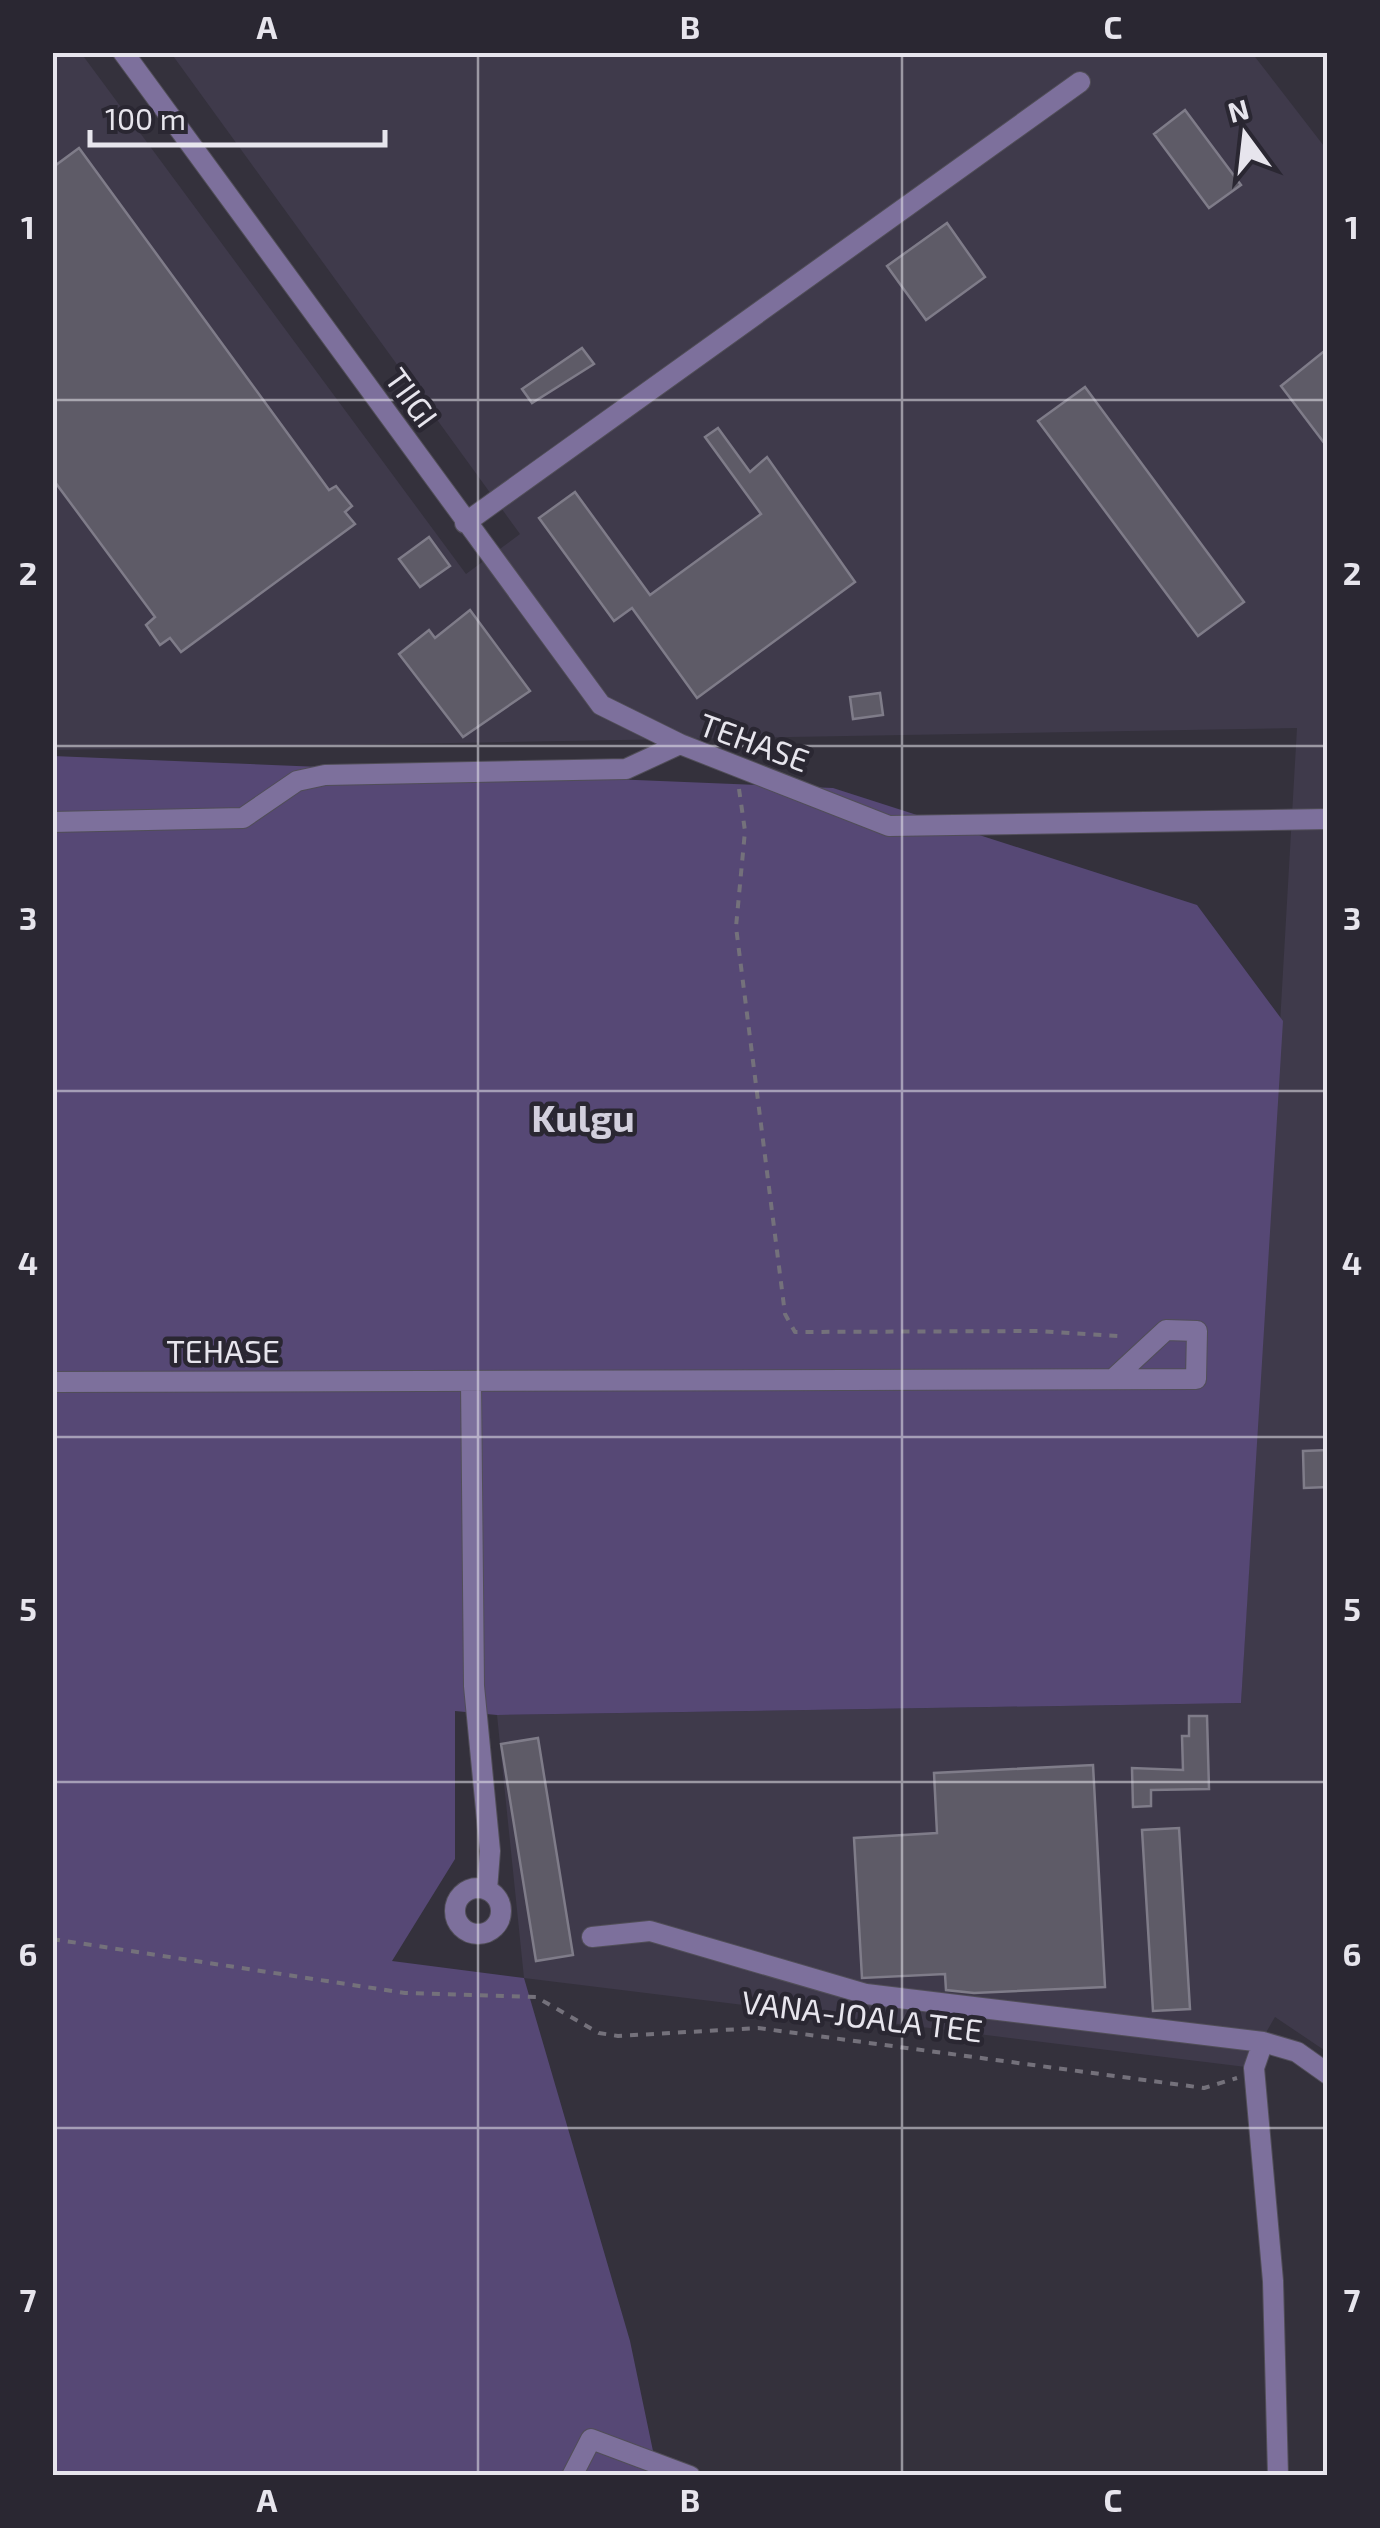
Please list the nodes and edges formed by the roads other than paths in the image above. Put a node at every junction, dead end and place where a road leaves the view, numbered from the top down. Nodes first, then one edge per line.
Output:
1 (123, 52) edge
2 (1080, 82) dead end
3 (465, 523) junction
4 (680, 744) junction
5 (1328, 819) edge
6 (52, 822) edge
7 (1114, 1379) dead end
8 (471, 1381) junction
9 (52, 1382) edge
10 (487, 1890) dead end
11 (592, 1937) dead end
12 (1263, 2042) junction
13 (1328, 2074) edge
14 (572, 2476) edge
15 (690, 2476) edge
16 (1278, 2476) edge

1 - 3 street, TIIGI
2 - 3 street
3 - 4 street, TIIGI
4 - 5 street, TEHASE
4 - 6 street, TEHASE
7 - 8 street, TEHASE
8 - 9 street, TEHASE
8 - 10 street
11 - 12 street
12 - 13 street
12 - 16 street
14 - 15 street

